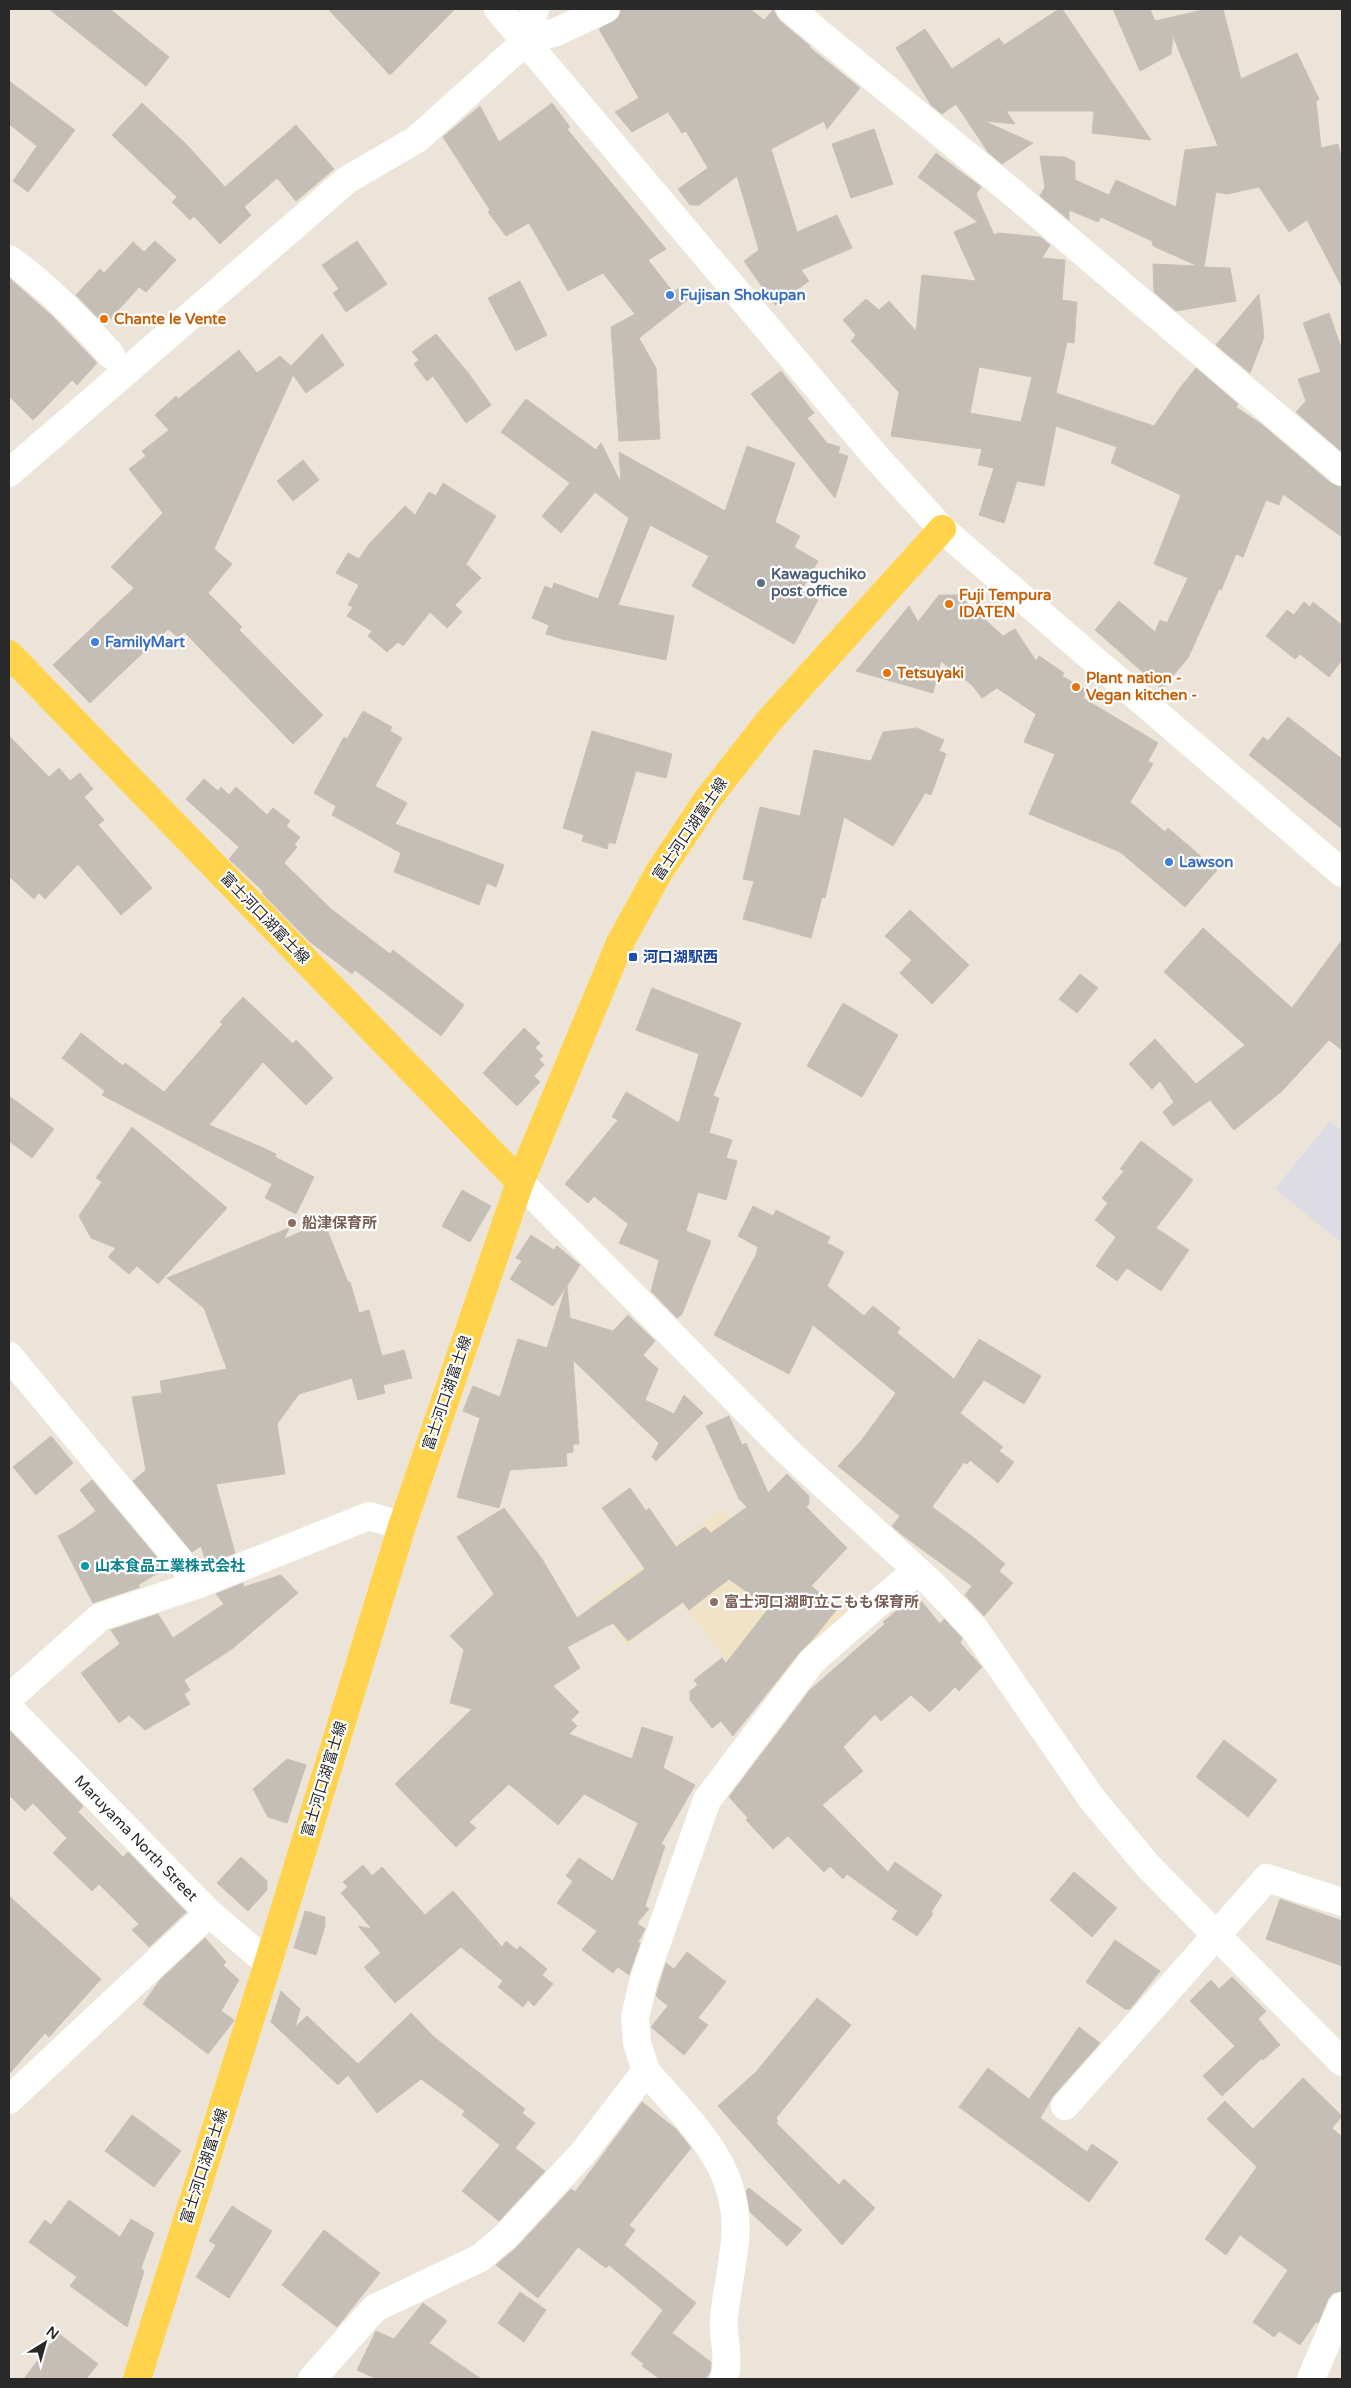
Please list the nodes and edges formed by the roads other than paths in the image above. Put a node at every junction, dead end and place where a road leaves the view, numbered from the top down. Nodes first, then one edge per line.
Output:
1 (498, 9) edge
2 (535, 9) edge
3 (606, 9) edge
4 (790, 9) edge
5 (526, 41) junction
6 (9, 259) edge
7 (111, 355) dead end
8 (1342, 472) edge
9 (9, 473) edge
10 (942, 529) junction
11 (9, 654) edge
12 (1342, 873) edge
13 (520, 1182) junction
14 (9, 1356) edge
15 (402, 1526) junction
16 (918, 1572) junction
17 (199, 1584) junction
18 (9, 1698) edge
19 (9, 1708) edge
20 (1342, 1902) edge
21 (209, 1913) junction
22 (1216, 1935) junction
23 (268, 1963) junction
24 (1340, 2064) edge
25 (646, 2071) junction
26 (9, 2100) edge
27 (1065, 2106) dead end
28 (1342, 2306) edge
29 (137, 2379) edge
30 (312, 2379) edge
31 (724, 2379) edge
32 (1311, 2379) edge

1 - 5 street
2 - 5 street
3 - 5 street
4 - 8 street
5 - 9 street
5 - 10 street
6 - 7 street
10 - 12 street
10 - 13 main road, 富士河口湖富士線
11 - 13 main road, 富士河口湖富士線
13 - 15 main road, 富士河口湖富士線
13 - 16 street
14 - 17 street
15 - 17 street
15 - 23 main road, 富士河口湖富士線
16 - 22 street
16 - 25 street
17 - 18 street
19 - 21 street, Maruyama North Street
20 - 22 street
21 - 23 street, Maruyama North Street
21 - 26 street
22 - 24 street
22 - 27 street
23 - 29 main road, 富士河口湖富士線
25 - 30 street
25 - 31 street
28 - 32 street

